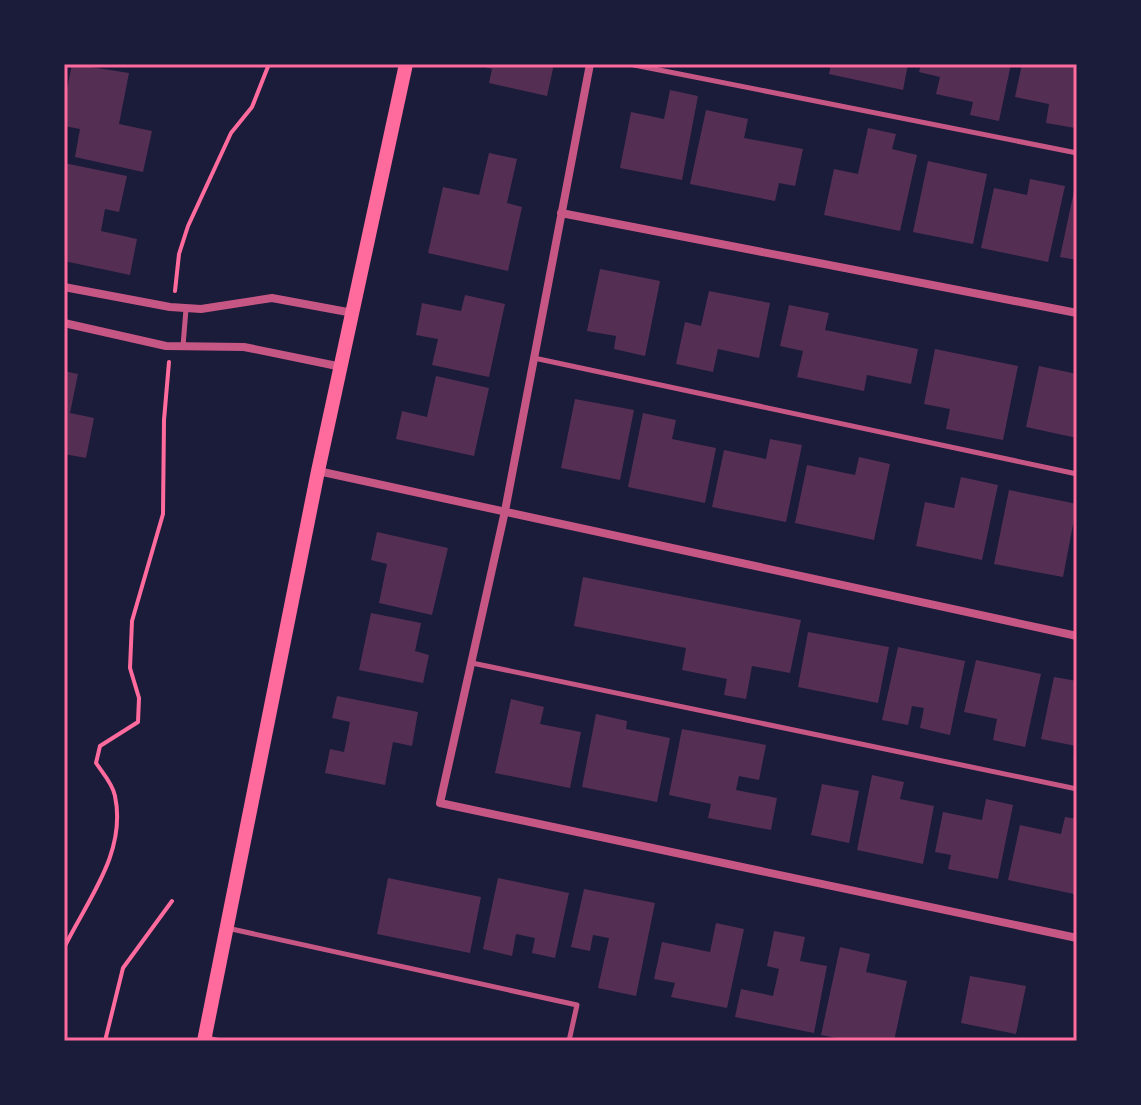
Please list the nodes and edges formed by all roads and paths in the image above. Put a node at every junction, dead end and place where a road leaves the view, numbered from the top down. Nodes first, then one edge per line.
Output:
1 (269, 64) edge
2 (406, 64) edge
3 (590, 64) edge
4 (629, 64) edge
5 (1077, 153) edge
6 (561, 213) junction
7 (64, 287) edge
8 (175, 293) dead end
9 (186, 309) junction
10 (353, 313) junction
11 (1077, 313) edge
12 (64, 323) edge
13 (183, 347) junction
14 (534, 358) junction
15 (170, 359) dead end
16 (342, 367) junction
17 (318, 471) junction
18 (1077, 474) edge
19 (505, 511) junction
20 (1077, 636) edge
21 (471, 662) junction
22 (1077, 789) edge
23 (172, 901) dead end
24 (227, 928) junction
25 (1077, 938) edge
26 (64, 948) edge
27 (205, 1039) edge
28 (105, 1041) edge
29 (221, 1041) edge
30 (569, 1041) edge

1 - 8 path
2 - 10 main road
3 - 6 street
4 - 5 lane
6 - 11 street
6 - 14 street
7 - 9 street
9 - 10 street
9 - 13 lane
10 - 16 main road
12 - 13 street
13 - 16 street
14 - 18 lane
14 - 19 street
15 - 26 path
16 - 17 main road
17 - 19 street
17 - 24 main road
19 - 20 street
19 - 21 street
21 - 22 lane
21 - 25 street
23 - 28 path
24 - 27 main road
24 - 30 lane
27 - 29 lane

